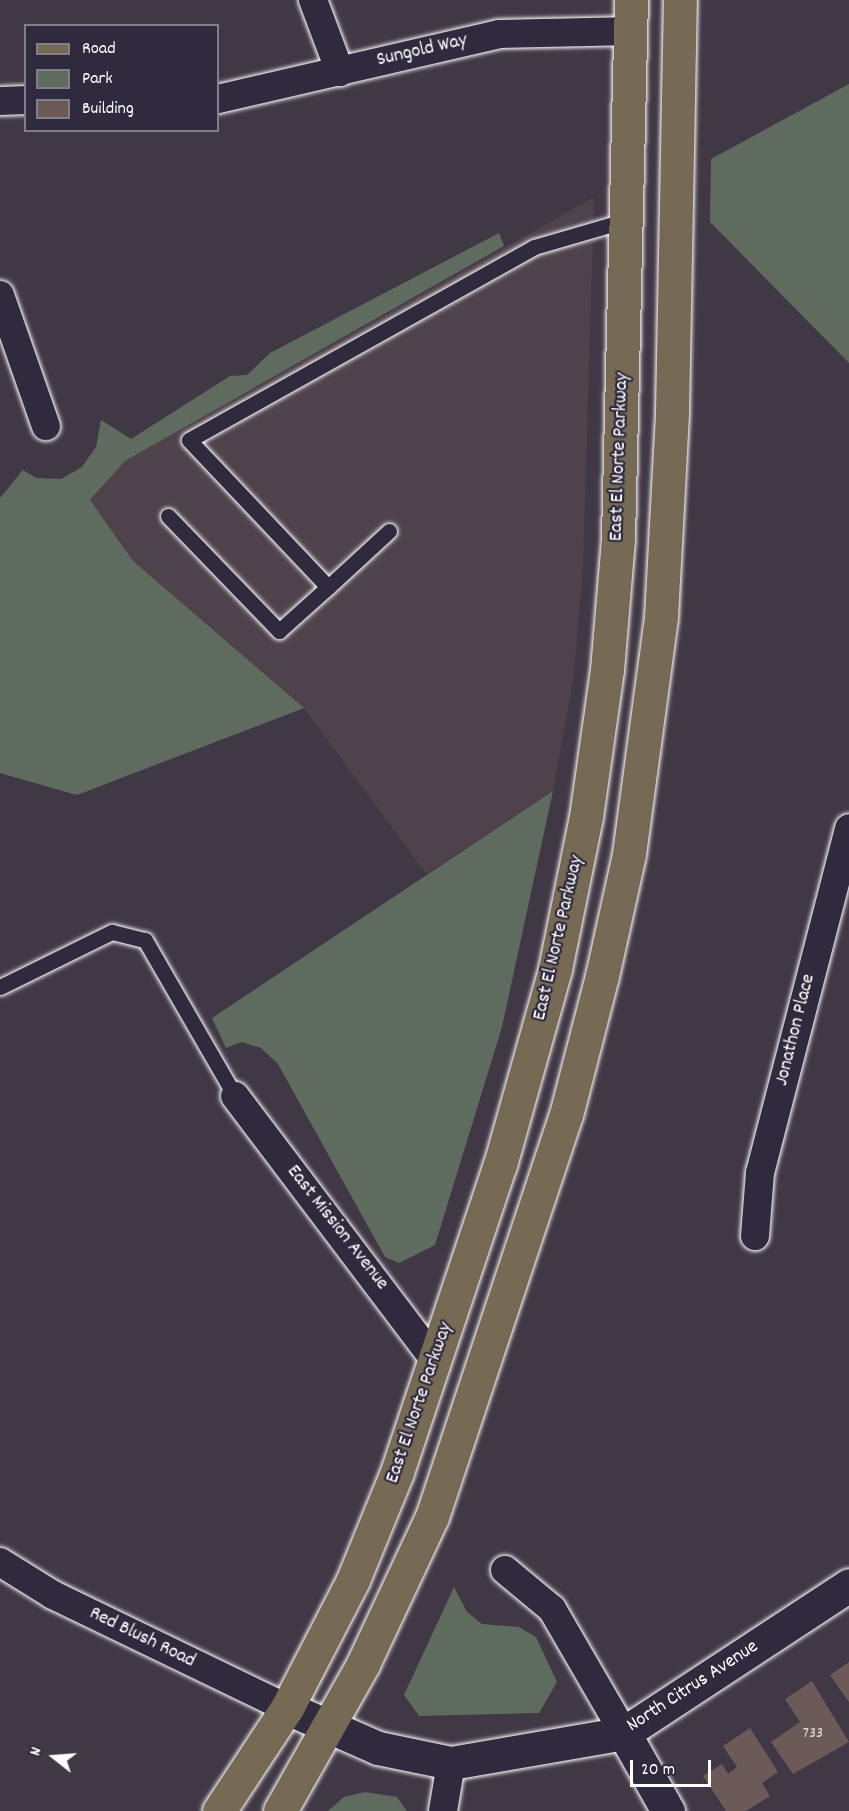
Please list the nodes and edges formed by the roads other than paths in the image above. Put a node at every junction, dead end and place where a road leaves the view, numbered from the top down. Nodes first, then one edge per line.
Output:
1 (313, 0) edge
2 (680, 0) edge
3 (631, 15) edge
4 (340, 72) junction
5 (219, 99) edge
6 (24, 100) edge
7 (0, 101) edge
8 (627, 220) junction
9 (0, 295) edge
10 (46, 426) dead end
11 (168, 516) dead end
12 (389, 531) dead end
13 (328, 586) junction
14 (849, 828) edge
15 (0, 987) edge
16 (235, 1096) joint
17 (755, 1236) dead end
18 (436, 1362) junction
19 (0, 1562) edge
20 (505, 1570) dead end
21 (849, 1585) edge
22 (287, 1708) junction
23 (329, 1726) junction
24 (624, 1733) junction
25 (451, 1763) junction
26 (219, 1811) edge
27 (280, 1811) edge
28 (443, 1811) edge
29 (668, 1811) edge

1 - 4 street
2 - 23 main road
3 - 4 street, Sungold Way
3 - 8 main road, East El Norte Parkway
4 - 5 street, Sungold Way
6 - 7 street
8 - 13 lane
8 - 18 main road, East El Norte Parkway
9 - 10 street
11 - 13 lane
12 - 13 lane
14 - 17 street, Jonathon Place
15 - 16 lane
16 - 18 street, East Mission Avenue
18 - 22 main road, East El Norte Parkway
19 - 22 street, Red Blush Road
20 - 24 street
21 - 24 main road, North Citrus Avenue
22 - 23 main road, North Citrus Avenue
22 - 26 main road, East El Norte Parkway
23 - 25 main road, North Citrus Avenue
23 - 27 main road
24 - 25 main road, North Citrus Avenue
24 - 29 main road
25 - 28 street

